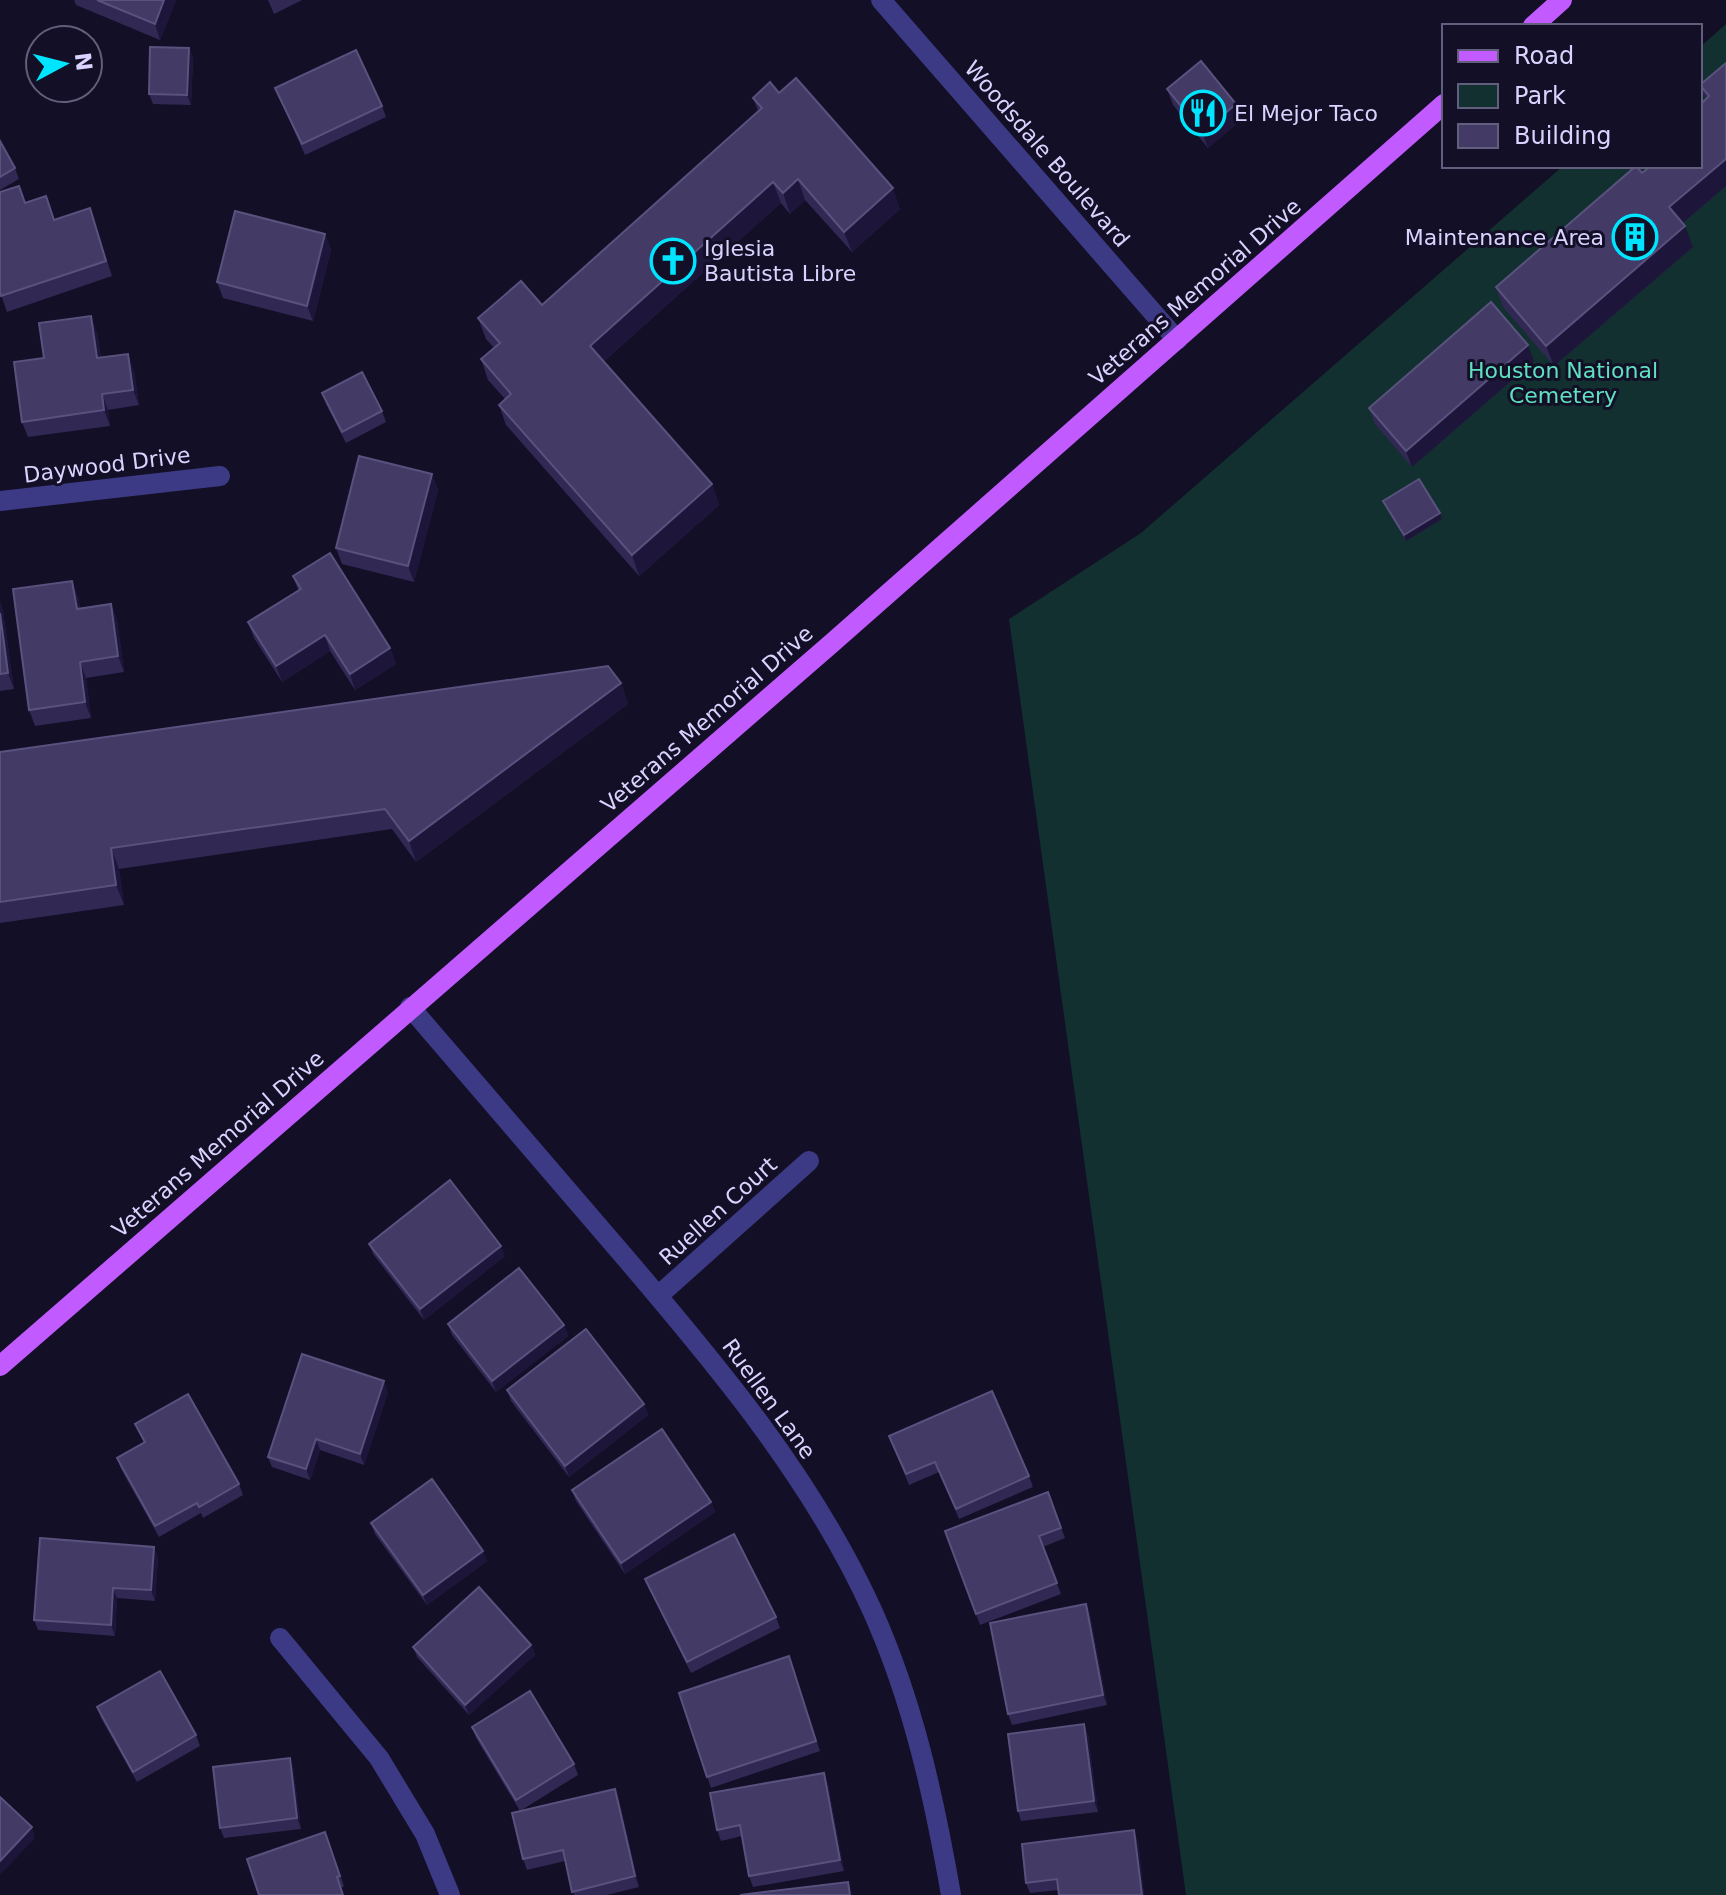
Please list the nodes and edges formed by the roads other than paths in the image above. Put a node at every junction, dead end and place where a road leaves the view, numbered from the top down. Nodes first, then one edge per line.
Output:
1 (881, 0) edge
2 (1562, 0) edge
3 (1535, 24) edge
4 (1442, 106) edge
5 (1177, 340) junction
6 (220, 476) dead end
7 (0, 501) edge
8 (410, 1007) junction
9 (809, 1161) dead end
10 (658, 1296) junction
11 (0, 1366) edge
12 (280, 1638) dead end
13 (450, 1895) edge
14 (951, 1895) edge

1 - 5 street, Woodsdale Boulevard
2 - 3 main road
4 - 5 main road, Veterans Memorial Drive
5 - 8 main road, Veterans Memorial Drive
6 - 7 street, Daywood Drive
8 - 10 street, Ruellen Lane
8 - 11 main road, Veterans Memorial Drive
9 - 10 street, Ruellen Court
10 - 14 street, Ruellen Lane
12 - 13 street

